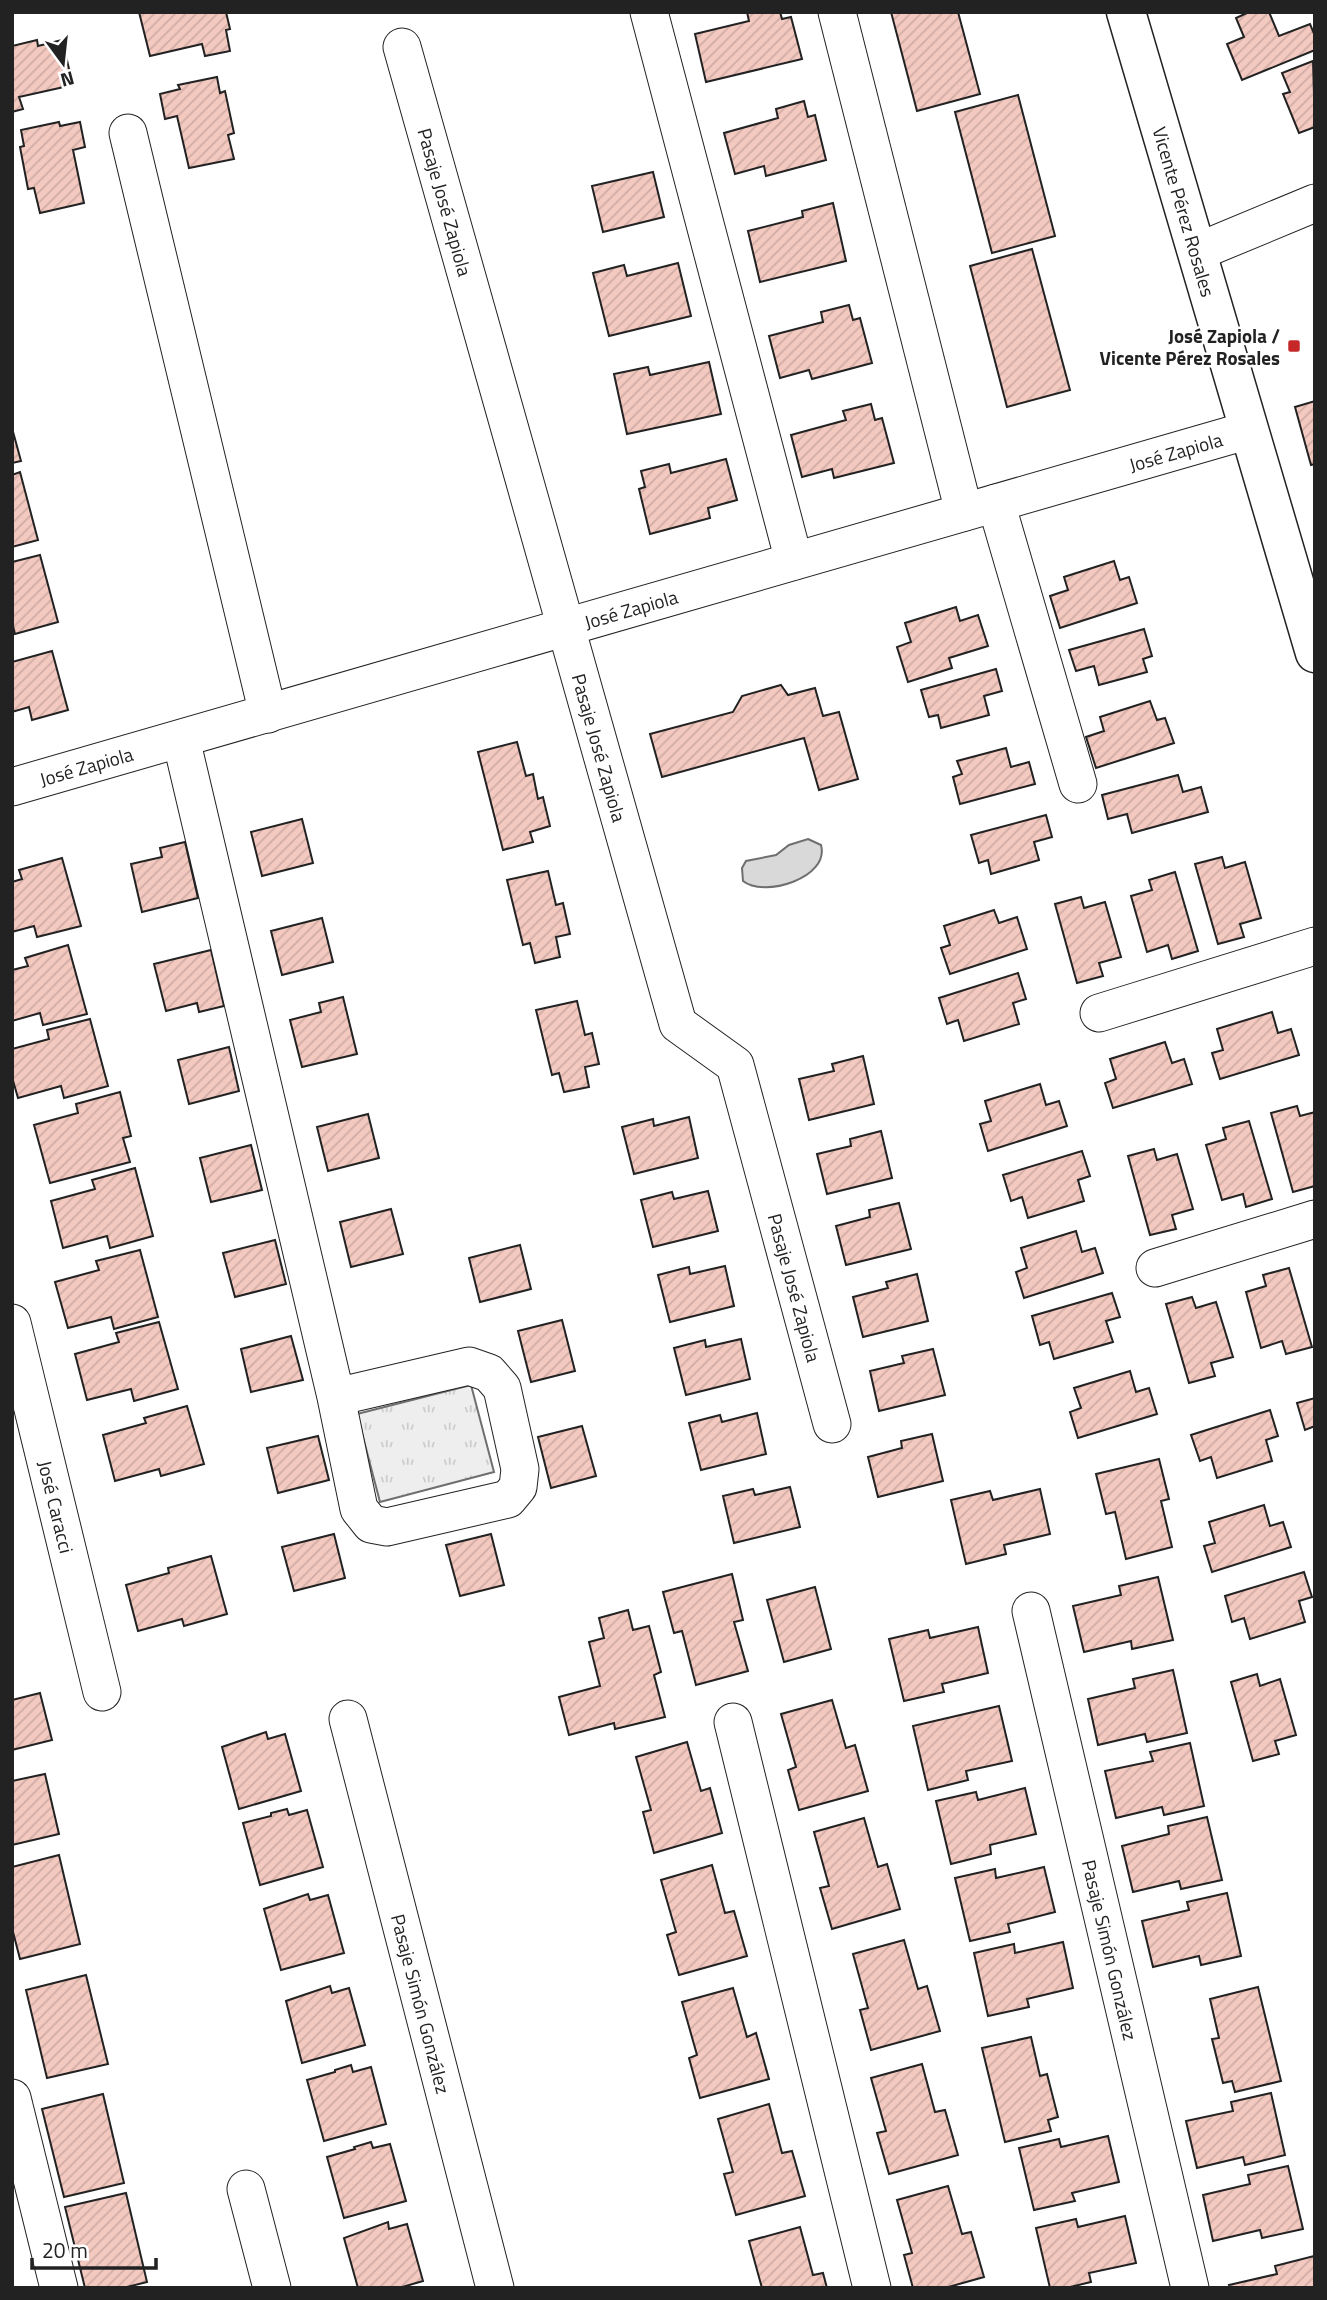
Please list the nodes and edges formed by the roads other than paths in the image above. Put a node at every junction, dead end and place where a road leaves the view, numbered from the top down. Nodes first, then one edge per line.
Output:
1 (649, 12) edge
2 (837, 12) edge
3 (1126, 12) edge
4 (402, 47) dead end
5 (128, 133) dead end
6 (1315, 203) edge
7 (1197, 253) junction
8 (1249, 430) junction
9 (980, 507) junction
10 (794, 561) junction
11 (566, 627) junction
12 (1315, 653) edge
13 (268, 714) junction
14 (181, 739) junction
15 (1078, 784) dead end
16 (12, 787) edge
17 (1315, 946) edge
18 (1099, 1013) dead end
19 (1315, 1219) edge
20 (1155, 1268) dead end
21 (12, 1323) edge
22 (336, 1397) junction
23 (832, 1424) dead end
24 (1031, 1611) dead end
25 (102, 1692) dead end
26 (348, 1718) dead end
27 (733, 1722) dead end
28 (12, 2098) edge
29 (246, 2189) dead end
30 (59, 2288) edge
31 (272, 2288) edge
32 (495, 2288) edge
33 (872, 2288) edge
34 (1190, 2288) edge

1 - 10 street
2 - 9 street
3 - 7 street, Vicente Pérez Rosales
4 - 11 street, Pasaje José Zapiola
5 - 13 street
6 - 7 street
7 - 8 street, Vicente Pérez Rosales
8 - 9 street, José Zapiola
8 - 12 street, Vicente Pérez Rosales
9 - 10 street, José Zapiola
9 - 15 street
10 - 11 street, José Zapiola
11 - 13 street, José Zapiola
11 - 23 street, Pasaje José Zapiola
13 - 14 street, José Zapiola
14 - 16 street, José Zapiola
14 - 22 street
17 - 18 street
19 - 20 street
21 - 25 street, José Caracci
22 - 22 street
24 - 34 street, Pasaje Simón González
26 - 32 street, Pasaje Simón González
27 - 33 street
28 - 30 street
29 - 31 street

